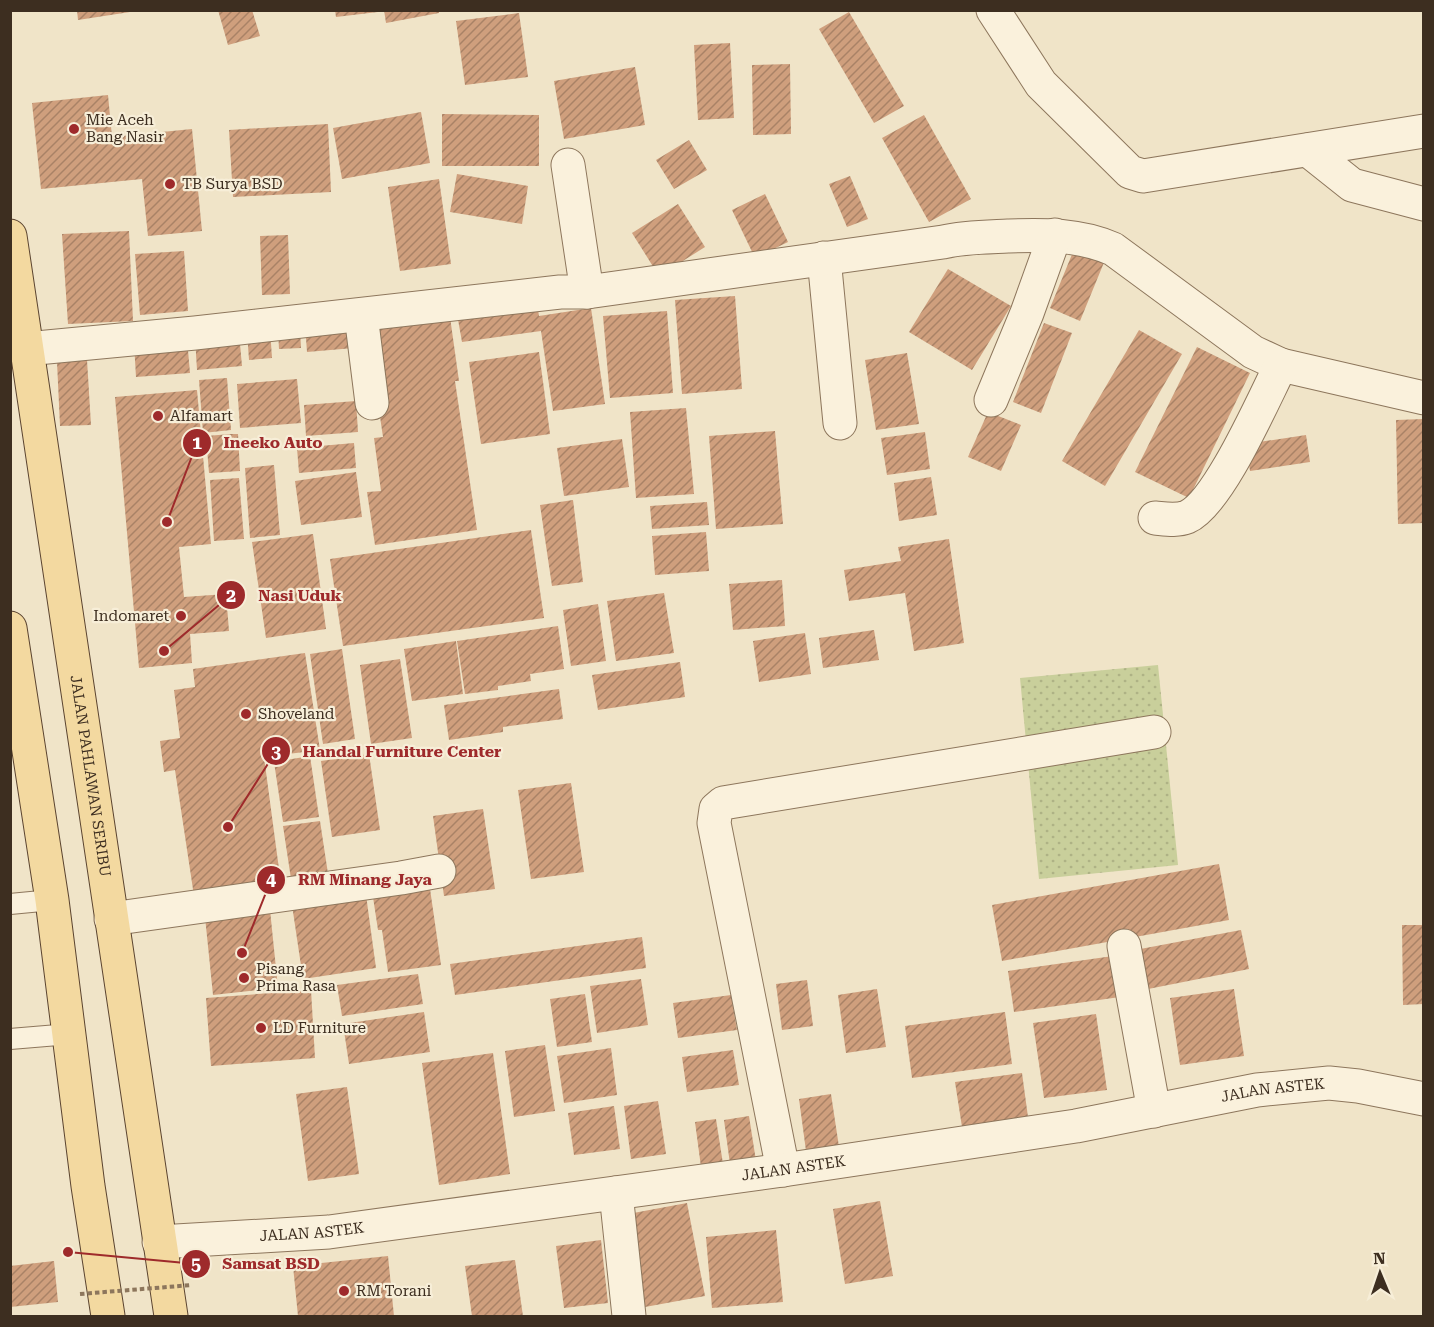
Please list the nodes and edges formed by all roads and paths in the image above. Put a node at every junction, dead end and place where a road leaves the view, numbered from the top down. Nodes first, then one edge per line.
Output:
1 (993, 10) edge
2 (1424, 131) edge
3 (1308, 150) junction
4 (568, 165) dead end
5 (1424, 204) edge
6 (1055, 235) junction
7 (10, 236) edge
8 (824, 258) junction
9 (587, 292) junction
10 (361, 315) junction
11 (26, 349) junction
12 (1281, 365) junction
13 (1424, 398) edge
14 (991, 400) dead end
15 (372, 403) dead end
16 (840, 423) dead end
17 (1155, 518) dead end
18 (10, 628) edge
19 (17, 713) edge
20 (1154, 732) dead end
21 (439, 871) dead end
22 (52, 900) junction
23 (10, 904) edge
24 (111, 919) junction
25 (1124, 946) dead end
26 (70, 1034) junction
27 (10, 1039) edge
28 (1424, 1099) edge
29 (1154, 1111) junction
30 (783, 1170) junction
31 (616, 1193) junction
32 (159, 1242) junction
33 (192, 1285) dead end
34 (80, 1294) dead end
35 (108, 1317) edge
36 (171, 1317) edge
37 (629, 1317) edge

1 - 3 street
2 - 3 street
3 - 5 street
4 - 9 street
6 - 8 street
6 - 12 street
6 - 14 street
7 - 11 main road, JALAN PAHLAWAN SERIBU
8 - 9 street
8 - 16 street
9 - 10 street
10 - 11 street
10 - 15 street
11 - 24 main road, JALAN PAHLAWAN SERIBU
12 - 13 street
12 - 17 street
18 - 19 main road
19 - 22 main road
20 - 30 street
21 - 24 street
22 - 23 lane
22 - 26 main road
24 - 32 main road, JALAN PAHLAWAN SERIBU
25 - 29 street
26 - 27 lane
26 - 35 main road
28 - 29 street, JALAN ASTEK
29 - 30 street, JALAN ASTEK
30 - 31 street, JALAN ASTEK
31 - 32 street, JALAN ASTEK
31 - 37 street
32 - 36 main road, JALAN PAHLAWAN SERIBU
33 - 34 path, bridge

